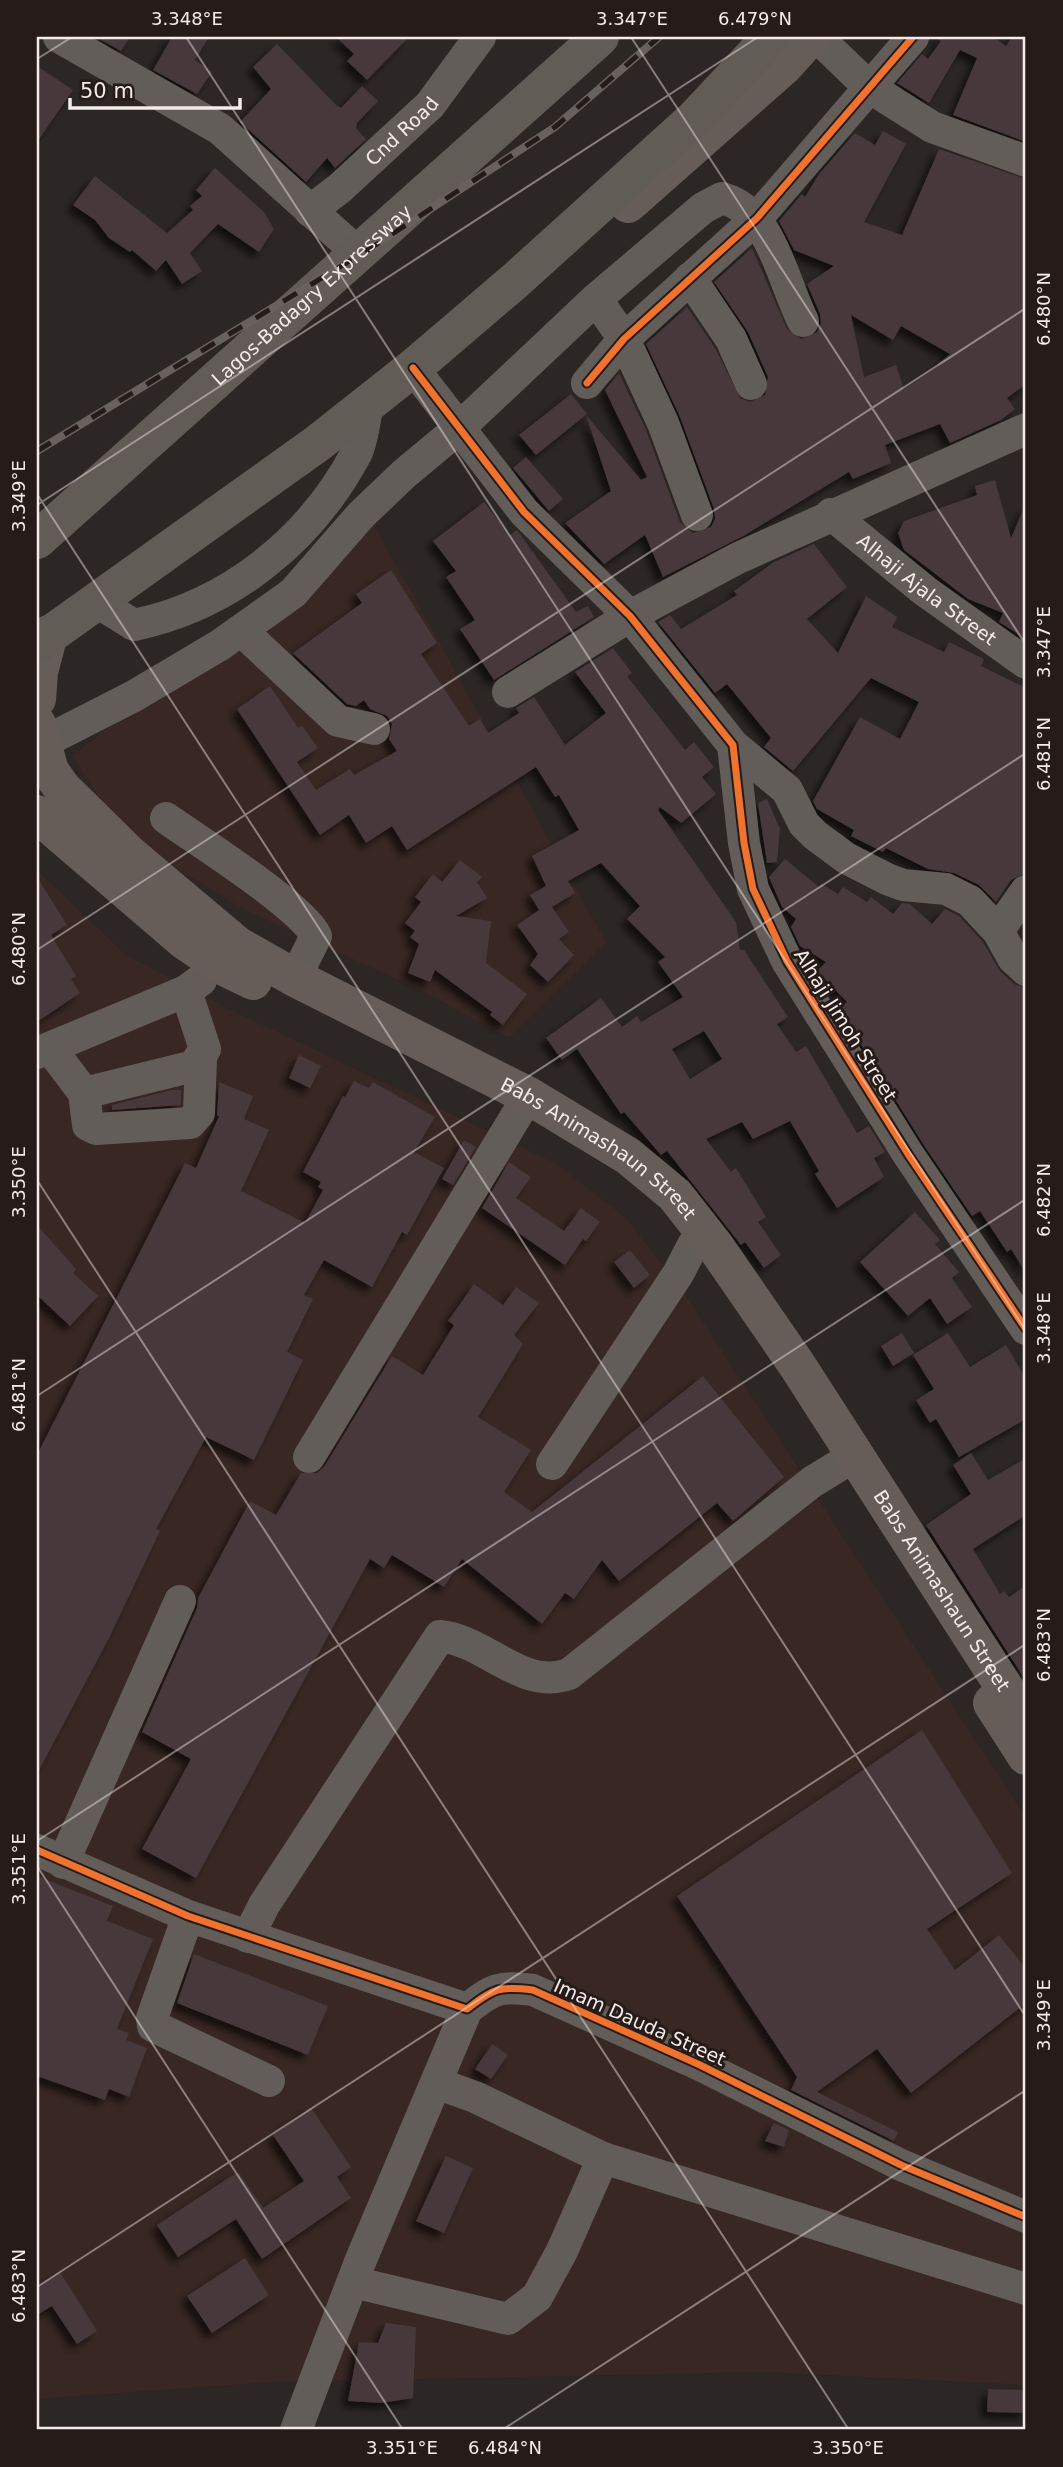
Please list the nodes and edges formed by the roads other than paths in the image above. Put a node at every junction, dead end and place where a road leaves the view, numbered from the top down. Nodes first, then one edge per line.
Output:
1 (59, 37) edge
2 (480, 37) edge
3 (570, 37) edge
4 (600, 37) edge
5 (771, 37) edge
6 (810, 37) edge
7 (817, 37) edge
8 (913, 37) edge
9 (869, 88) junction
10 (534, 97) junction
11 (1026, 161) edge
12 (310, 211) junction
13 (757, 218) junction
14 (359, 254) junction
15 (690, 278) junction
16 (516, 280) junction
17 (596, 299) junction
18 (803, 321) dead end
19 (624, 339) junction
20 (413, 368) junction
21 (587, 383) dead end
22 (751, 384) dead end
23 (368, 402) junction
24 (458, 429) junction
25 (1026, 429) edge
26 (831, 514) junction
27 (697, 515) dead end
28 (37, 540) edge
29 (97, 602) junction
30 (630, 616) junction
31 (242, 631) junction
32 (43, 639) edge
33 (1026, 663) edge
34 (508, 692) dead end
35 (37, 699) edge
36 (373, 729) dead end
37 (38, 734) edge
38 (733, 745) junction
39 (37, 814) edge
40 (166, 818) dead end
41 (1026, 891) edge
42 (998, 931) junction
43 (230, 956) junction
44 (1026, 970) edge
45 (295, 978) junction
46 (186, 991) junction
47 (43, 1051) edge
48 (201, 1058) junction
49 (84, 1093) junction
50 (518, 1112) junction
51 (693, 1245) junction
52 (1026, 1329) edge
53 (821, 1421) junction
54 (309, 1457) dead end
55 (552, 1464) dead end
56 (838, 1466) junction
57 (180, 1601) dead end
58 (1021, 1705) edge
59 (1026, 1756) edge
60 (50, 1857) edge
61 (188, 1916) junction
62 (247, 1937) junction
63 (467, 2009) junction
64 (269, 2081) dead end
65 (436, 2083) junction
66 (603, 2158) junction
67 (1026, 2217) edge
68 (353, 2282) junction
69 (1026, 2289) edge
70 (296, 2430) edge

1 - 12 street
2 - 12 street, Cnd Road
3 - 10 main road, Lagos-Badagry Expressway
4 - 10 highway
5 - 16 highway
6 - 16 main road
7 - 9 street
8 - 9 street
9 - 11 street
9 - 13 street
10 - 14 highway, Lagos-Badagry Expressway
12 - 14 street
13 - 15 street
13 - 17 street
13 - 18 street
14 - 28 highway, Lagos-Badagry Expressway
15 - 19 street
15 - 22 street
16 - 20 highway
17 - 19 street
17 - 24 street
19 - 21 street
19 - 27 street
20 - 23 highway
20 - 24 street
23 - 29 highway
23 - 29 street
24 - 30 street
24 - 31 street
25 - 26 street
26 - 30 street
26 - 33 street, Alhaji Ajala Street
29 - 32 highway
30 - 34 street
30 - 38 street
31 - 36 street
31 - 37 street
32 - 35 main road
37 - 43 main road, Babs Animashaun Street
38 - 42 street
38 - 52 street, Alhaji Jimoh Street
39 - 43 main road, Babs Animashaun Street
40 - 45 street
41 - 42 street
42 - 44 street
43 - 45 main road, Babs Animashaun Street
43 - 46 street
43 - 50 main road, Babs Animashaun Street
45 - 53 main road, Babs Animashaun Street
46 - 47 street
46 - 48 street
47 - 49 street
48 - 49 street
48 - 49 street
50 - 51 main road, Babs Animashaun Street
50 - 54 street
51 - 53 main road, Babs Animashaun Street
51 - 55 street
53 - 56 main road, Babs Animashaun Street
53 - 58 main road, Babs Animashaun Street
56 - 59 main road, Babs Animashaun Street
56 - 62 street
57 - 60 street
60 - 61 street
61 - 62 street
61 - 64 street
62 - 63 street
63 - 65 street
63 - 67 street, Imam Dauda Street
65 - 66 street
65 - 68 street
66 - 68 street
66 - 69 street
68 - 70 street

